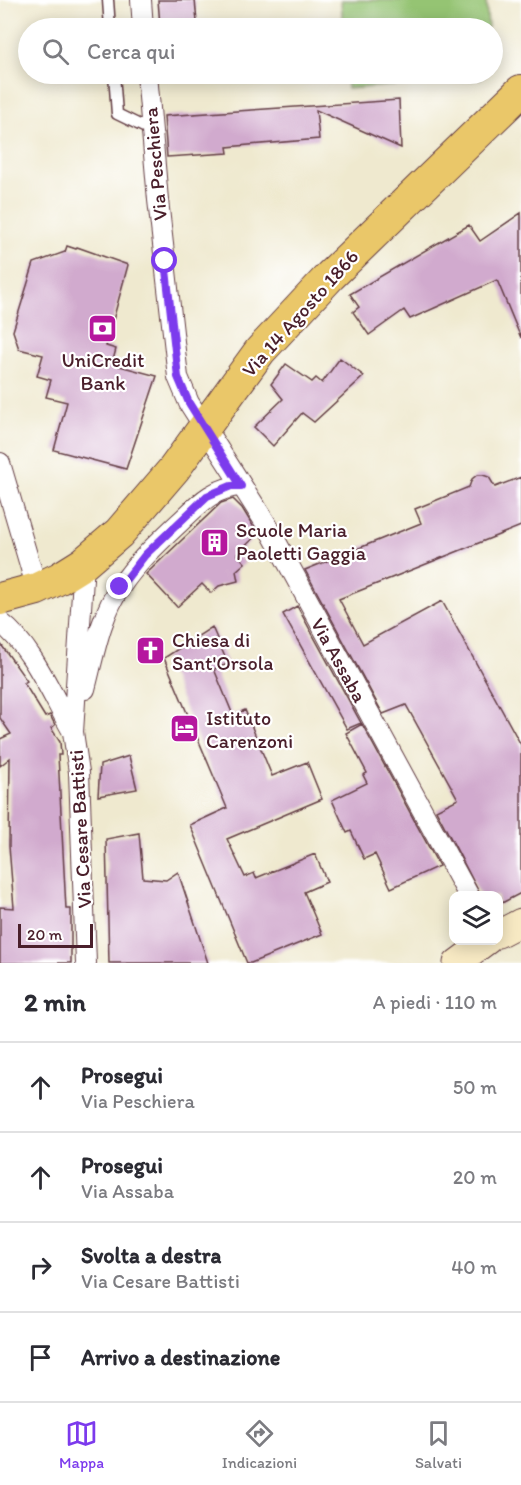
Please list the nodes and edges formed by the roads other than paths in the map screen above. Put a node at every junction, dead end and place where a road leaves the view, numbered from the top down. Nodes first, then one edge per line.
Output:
1 (108, 0) edge
2 (141, 0) edge
3 (109, 18) edge
4 (142, 18) edge
5 (115, 84) edge
6 (148, 84) edge
7 (521, 91) edge
8 (152, 130) junction
9 (204, 427) junction
10 (0, 463) edge
11 (241, 486) junction
12 (84, 563) junction
13 (37, 589) junction
14 (0, 599) edge
15 (0, 617) edge
16 (0, 622) edge
17 (73, 732) junction
18 (466, 891) edge
19 (521, 922) edge
20 (503, 931) edge
21 (481, 945) edge
22 (86, 963) edge
23 (458, 963) edge

1 - 3 lane
2 - 4 street
5 - 8 lane
6 - 8 street, Via Peschiera
7 - 9 main road, Via 14 Agosto 1866
8 - 9 street, Via Peschiera
9 - 11 street, Via Assaba
9 - 12 main road, Via 14 Agosto 1866
10 - 13 street
11 - 17 street, Via Cesare Battisti
11 - 18 street, Via Assaba
12 - 13 main road, Via 14 Agosto 1866
12 - 17 street, Via Cesare Battisti
13 - 14 main road, Via 14 Agosto 1866
13 - 15 main road, Via 14 Agosto 1866
16 - 17 street, Via Cesare Battisti
17 - 22 street, Via Cesare Battisti
19 - 20 street
21 - 23 street

